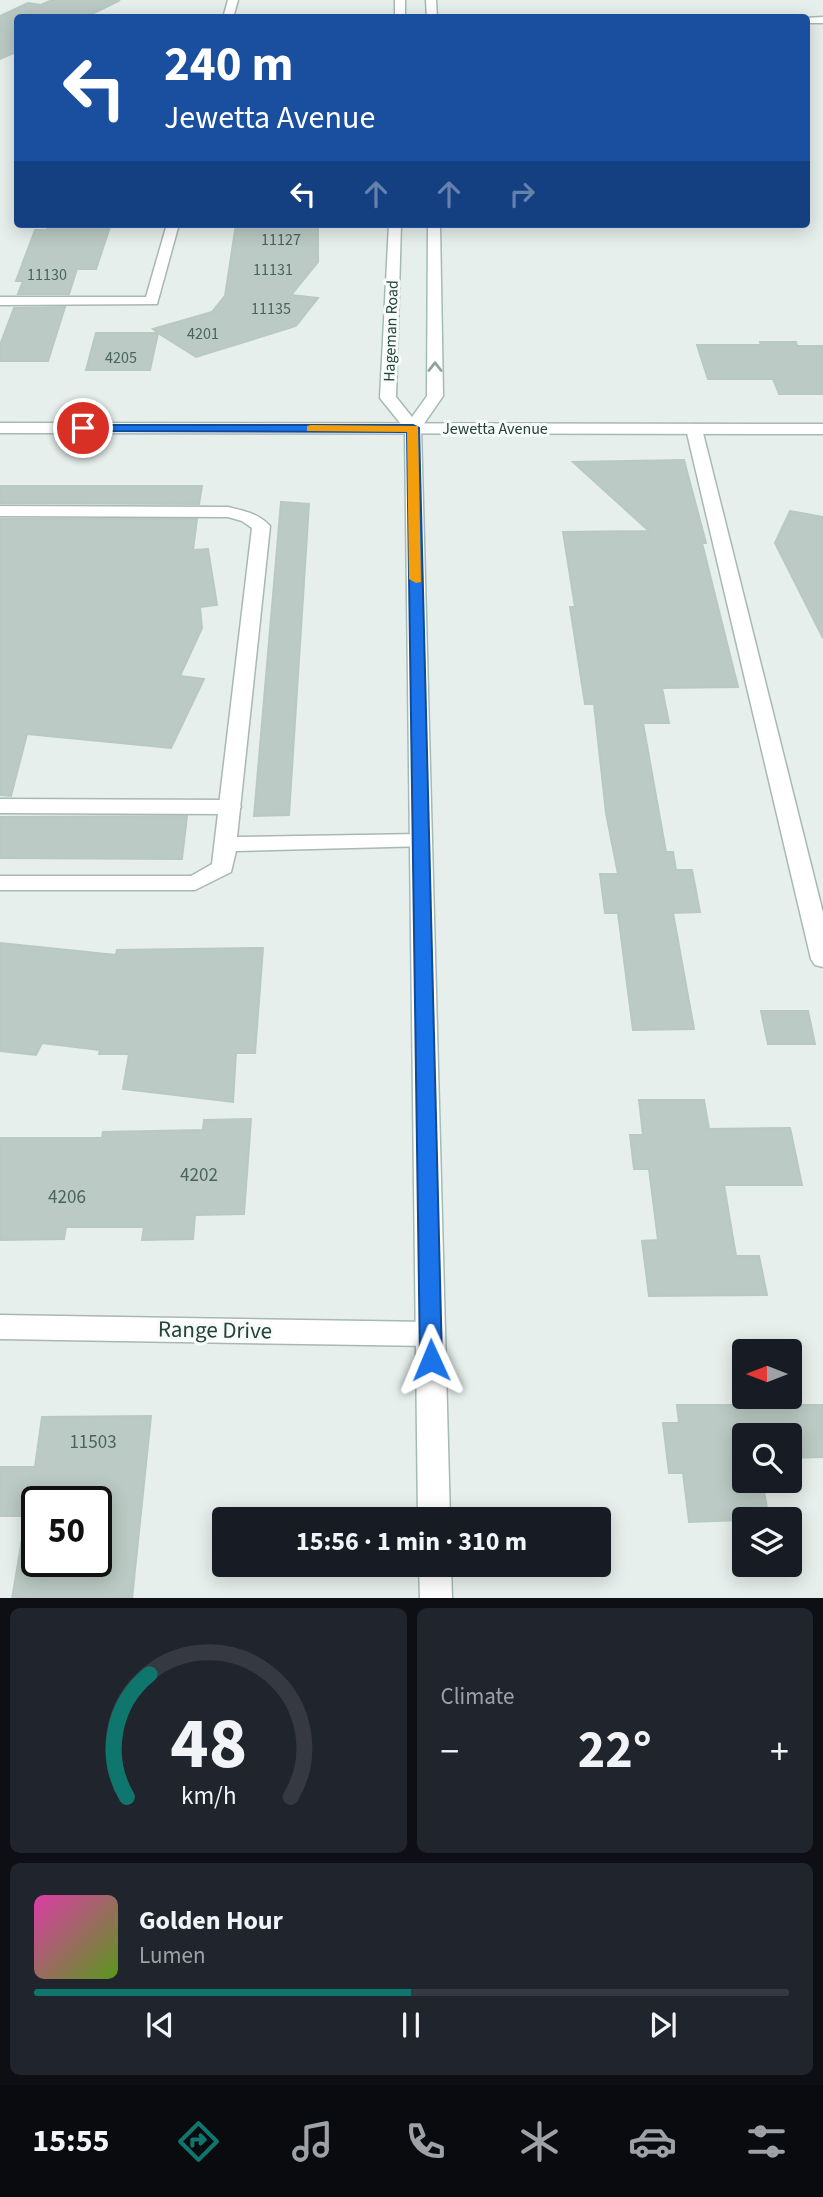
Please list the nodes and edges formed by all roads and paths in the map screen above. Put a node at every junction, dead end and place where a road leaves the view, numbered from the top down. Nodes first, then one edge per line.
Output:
1 (172, 228) edge
2 (395, 228) edge
3 (434, 228) edge
4 (0, 301) edge
5 (0, 428) edge
6 (413, 428) junction
7 (694, 429) junction
8 (823, 429) edge
9 (0, 512) edge
10 (0, 806) edge
11 (230, 807) junction
12 (421, 841) junction
13 (226, 844) junction
14 (0, 883) edge
15 (823, 958) edge
16 (0, 1327) edge
17 (430, 1334) junction
18 (434, 1507) edge
19 (435, 1577) edge
20 (436, 1598) edge

1 - 4 street
2 - 6 street, Hageman Road
6 -> 3 street
5 - 6 street, Jewetta Avenue
6 - 7 street, Jewetta Avenue
6 - 12 street
7 - 8 street, Jewetta Avenue
7 - 15 street
9 - 11 street
10 - 11 street
11 - 13 street
12 - 13 street
12 - 17 street
13 - 14 street
16 - 17 street, Range Drive
17 - 18 street
19 - 20 street

